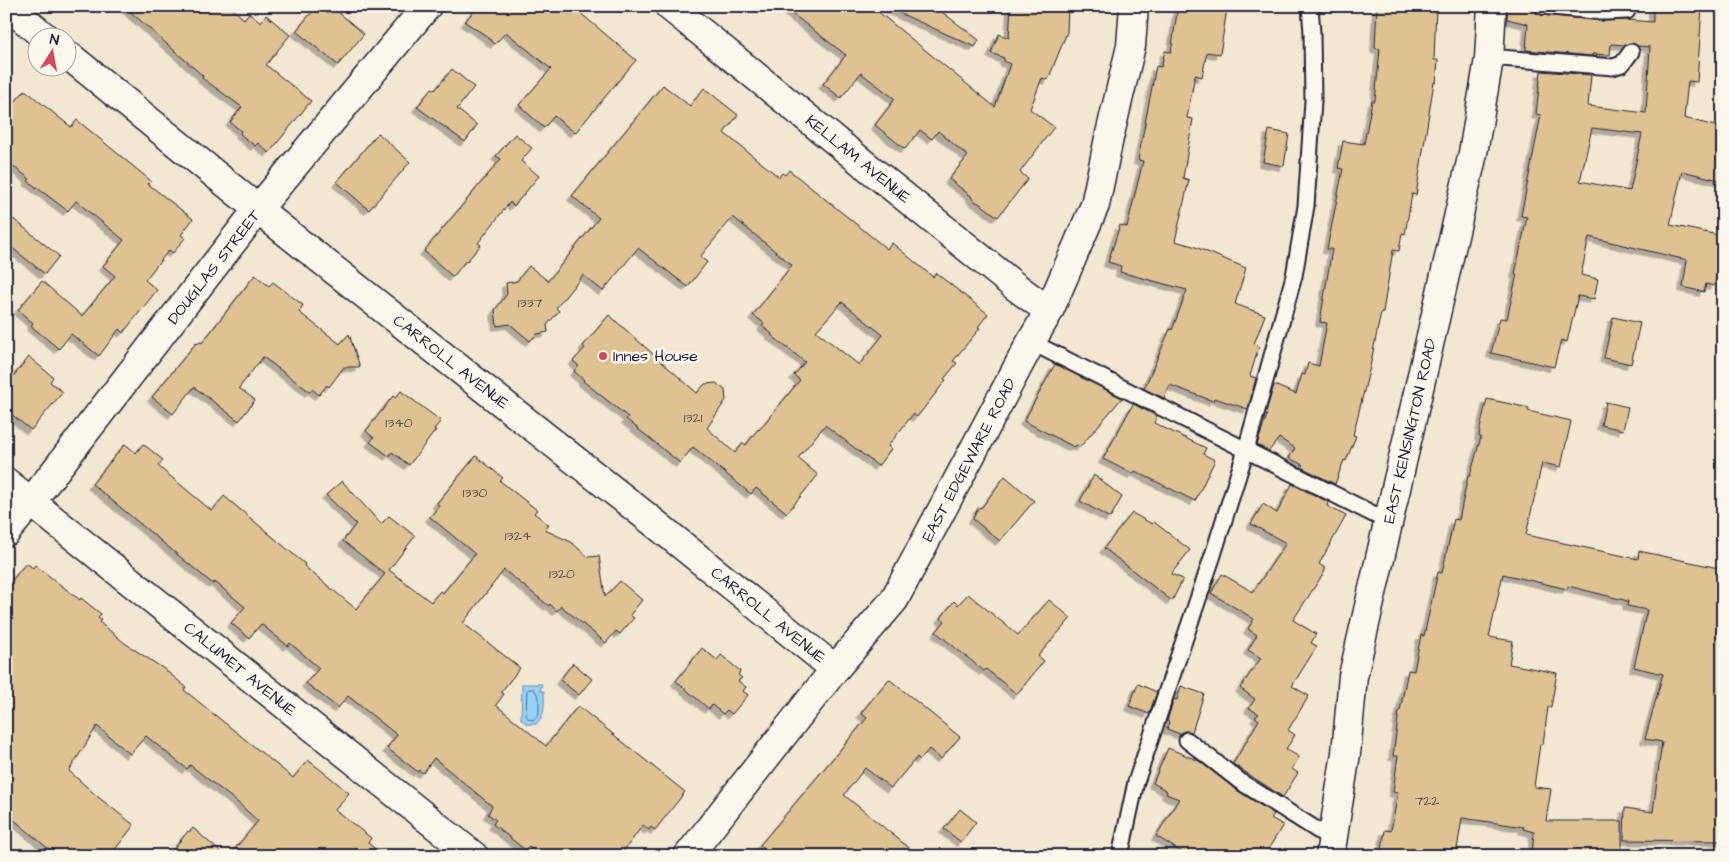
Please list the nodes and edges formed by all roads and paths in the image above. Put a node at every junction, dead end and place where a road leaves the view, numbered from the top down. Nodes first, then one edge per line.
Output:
1 (8, 6) edge
2 (427, 6) edge
3 (669, 6) edge
4 (1134, 6) edge
5 (1310, 6) edge
6 (1492, 6) edge
7 (1542, 6) edge
8 (1629, 6) edge
9 (34, 28) edge
10 (1631, 52) dead end
11 (1489, 57) junction
12 (78, 63) edge
13 (258, 209) junction
14 (1049, 310) junction
15 (1031, 342) junction
16 (1246, 450) junction
17 (6, 482) edge
18 (31, 502) junction
19 (1389, 522) junction
20 (6, 532) edge
21 (835, 669) junction
22 (1187, 740) dead end
23 (1332, 848) edge
24 (474, 856) edge
25 (688, 856) edge
26 (1120, 856) edge

1 - 9 street
2 - 13 street, DOUGLAS STREET
3 - 14 street, KELLAM AVENUE
4 - 14 street, EAST EDGEWARE ROAD
5 - 16 lane
6 - 11 street, EAST KENSINGTON ROAD
7 - 8 lane
10 - 11 lane
11 - 19 street, EAST KENSINGTON ROAD
12 - 13 street, CARROLL AVENUE
13 - 18 street, DOUGLAS STREET
13 - 21 street, CARROLL AVENUE
14 - 15 street, EAST EDGEWARE ROAD
15 - 16 lane
15 - 21 street, EAST EDGEWARE ROAD
16 - 19 lane
16 - 26 lane
17 - 18 street, CALUMET AVENUE
18 - 20 street, DOUGLAS STREET
18 - 24 street, CALUMET AVENUE
19 - 23 street, EAST KENSINGTON ROAD
21 - 25 street, EAST EDGEWARE ROAD
22 - 23 lane

